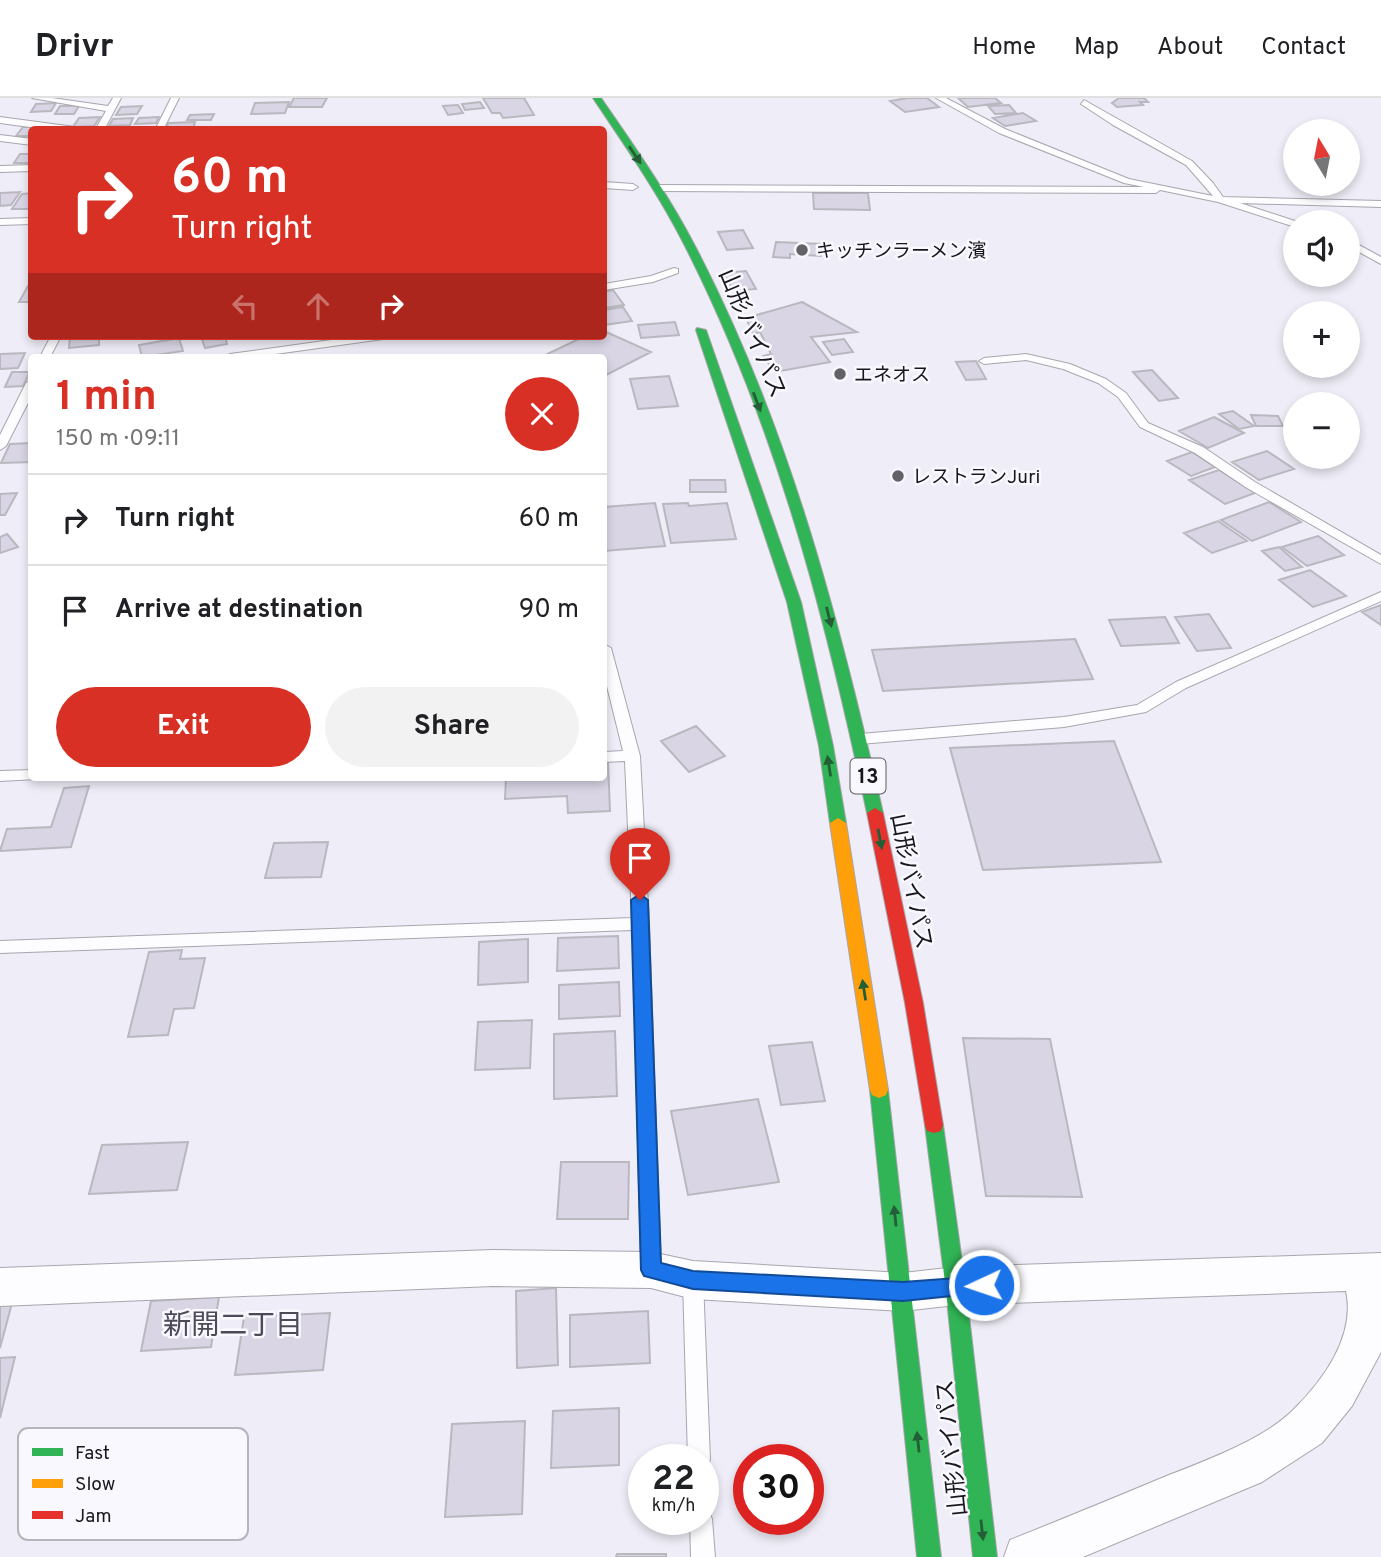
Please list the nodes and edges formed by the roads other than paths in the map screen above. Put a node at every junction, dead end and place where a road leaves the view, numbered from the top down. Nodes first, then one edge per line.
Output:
1 (36, 98) edge
2 (117, 98) edge
3 (175, 98) edge
4 (597, 98) edge
5 (940, 98) edge
6 (1084, 102) dead end
7 (110, 109) junction
8 (0, 120) edge
9 (45, 126) edge
10 (101, 126) edge
11 (161, 126) edge
12 (0, 138) edge
13 (28, 142) edge
14 (619, 166) dead end
15 (28, 168) edge
16 (0, 169) edge
17 (607, 186) edge
18 (658, 188) junction
19 (1156, 190) junction
20 (636, 193) joint
21 (1220, 200) junction
22 (1381, 204) edge
23 (1283, 220) edge
24 (28, 221) edge
25 (0, 222) edge
26 (1360, 250) edge
27 (1381, 261) edge
28 (674, 270) dead end
29 (607, 287) edge
30 (696, 317) dead end
31 (354, 340) edge
32 (252, 354) edge
33 (984, 361) dead end
34 (28, 392) edge
35 (2, 439) edge
36 (1381, 560) edge
37 (1381, 596) edge
38 (607, 660) edge
39 (860, 739) junction
40 (632, 756) junction
41 (607, 757) edge
42 (28, 775) edge
43 (0, 776) edge
44 (641, 924) junction
45 (0, 947) edge
46 (651, 1270) junction
47 (1372, 1272) edge
48 (693, 1280) junction
49 (956, 1286) junction
50 (0, 1287) edge
51 (903, 1292) junction
52 (698, 1444) edge
53 (702, 1535) edge
54 (703, 1557) edge
55 (929, 1557) edge
56 (985, 1557) edge
57 (1027, 1557) edge

1 - 7 lane
2 - 7 lane
3 - 11 lane
4 -> 18 highway, 山形バイパス / 13
5 - 19 lane
6 - 21 lane
7 - 10 lane
8 - 9 lane
12 - 13 lane
14 - 20 highway
15 - 16 lane
17 - 20 lane
18 - 19 lane
18 -> 39 highway, 山形バイパス / 13
19 - 21 lane
21 - 22 lane
21 - 23 lane
24 - 25 lane
26 - 27 lane
28 - 29 lane
51 -> 30 highway, 山形バイパス / 13
31 - 32 lane
33 - 36 lane
34 - 35 lane
37 - 39 lane
38 - 40 lane
39 -> 49 highway, 山形バイパス / 13
40 - 41 lane
40 - 44 lane
42 - 43 lane
44 - 45 lane
44 - 46 lane
46 - 48 street
46 - 50 street
47 - 49 street
47 - 57 street
48 - 51 street
48 - 52 lane
49 - 51 street
49 -> 56 highway, 山形バイパス / 13
55 -> 51 highway, 山形バイパス / 13
53 - 54 lane

